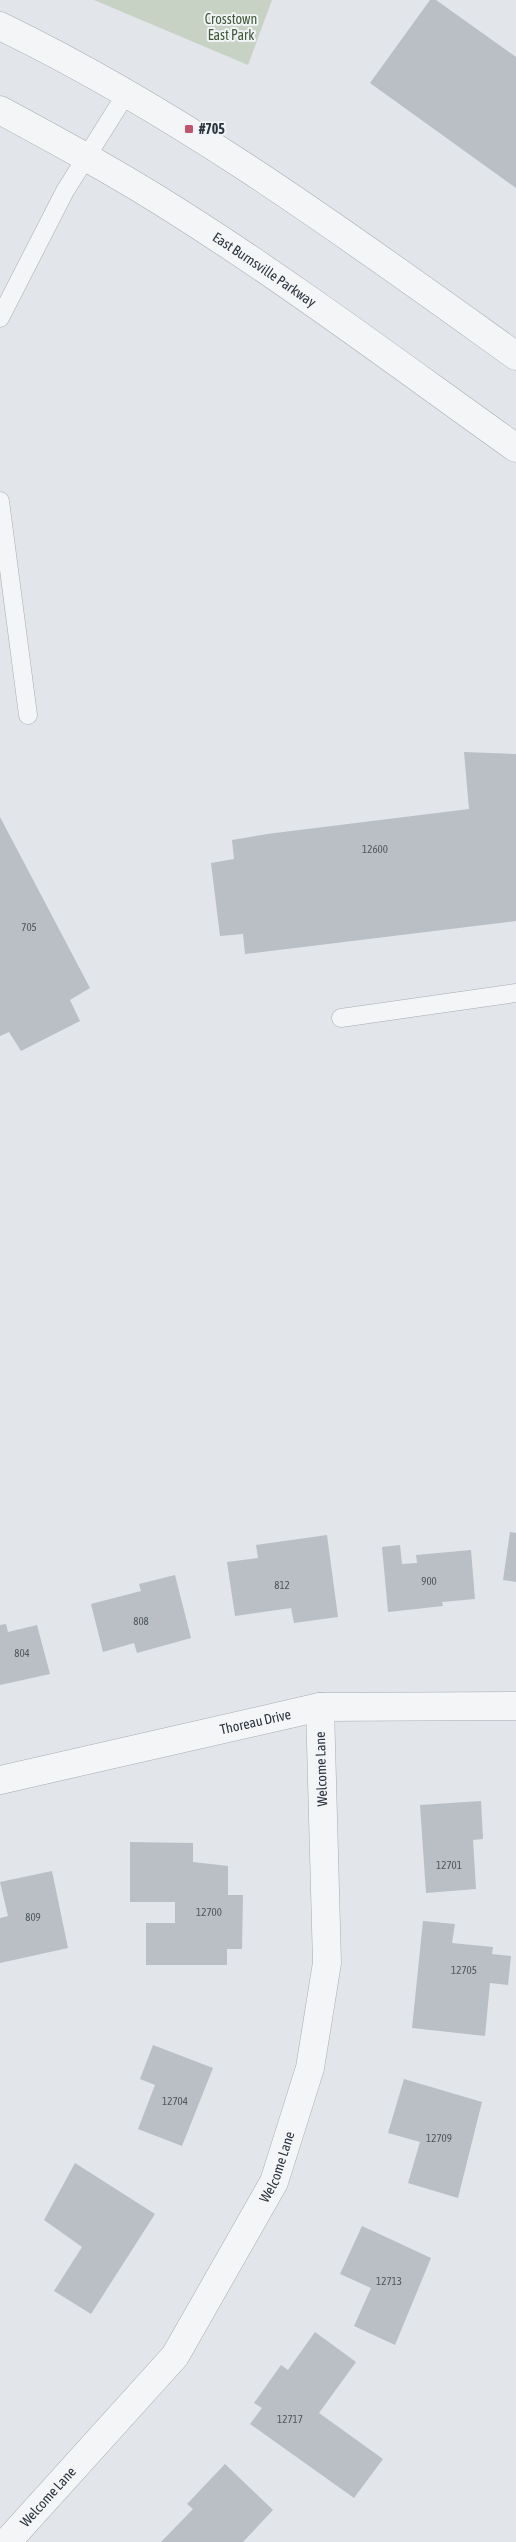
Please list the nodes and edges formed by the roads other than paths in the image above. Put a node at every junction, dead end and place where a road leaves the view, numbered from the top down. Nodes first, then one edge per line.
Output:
1 (0, 26) edge
2 (126, 94) junction
3 (0, 110) edge
4 (85, 156) junction
5 (0, 318) edge
6 (516, 356) edge
7 (516, 448) edge
8 (0, 501) edge
9 (28, 715) dead end
10 (516, 993) edge
11 (341, 1018) dead end
12 (516, 1706) edge
13 (320, 1707) junction
14 (0, 1780) edge
15 (7, 2542) edge

1 - 2 street
2 - 4 lane
2 - 6 street
3 - 4 street, East Burnsville Parkway
4 - 5 lane
4 - 7 street, East Burnsville Parkway
8 - 9 lane
10 - 11 lane
12 - 13 street, Thoreau Drive
13 - 14 street, Thoreau Drive
13 - 15 street, Welcome Lane

